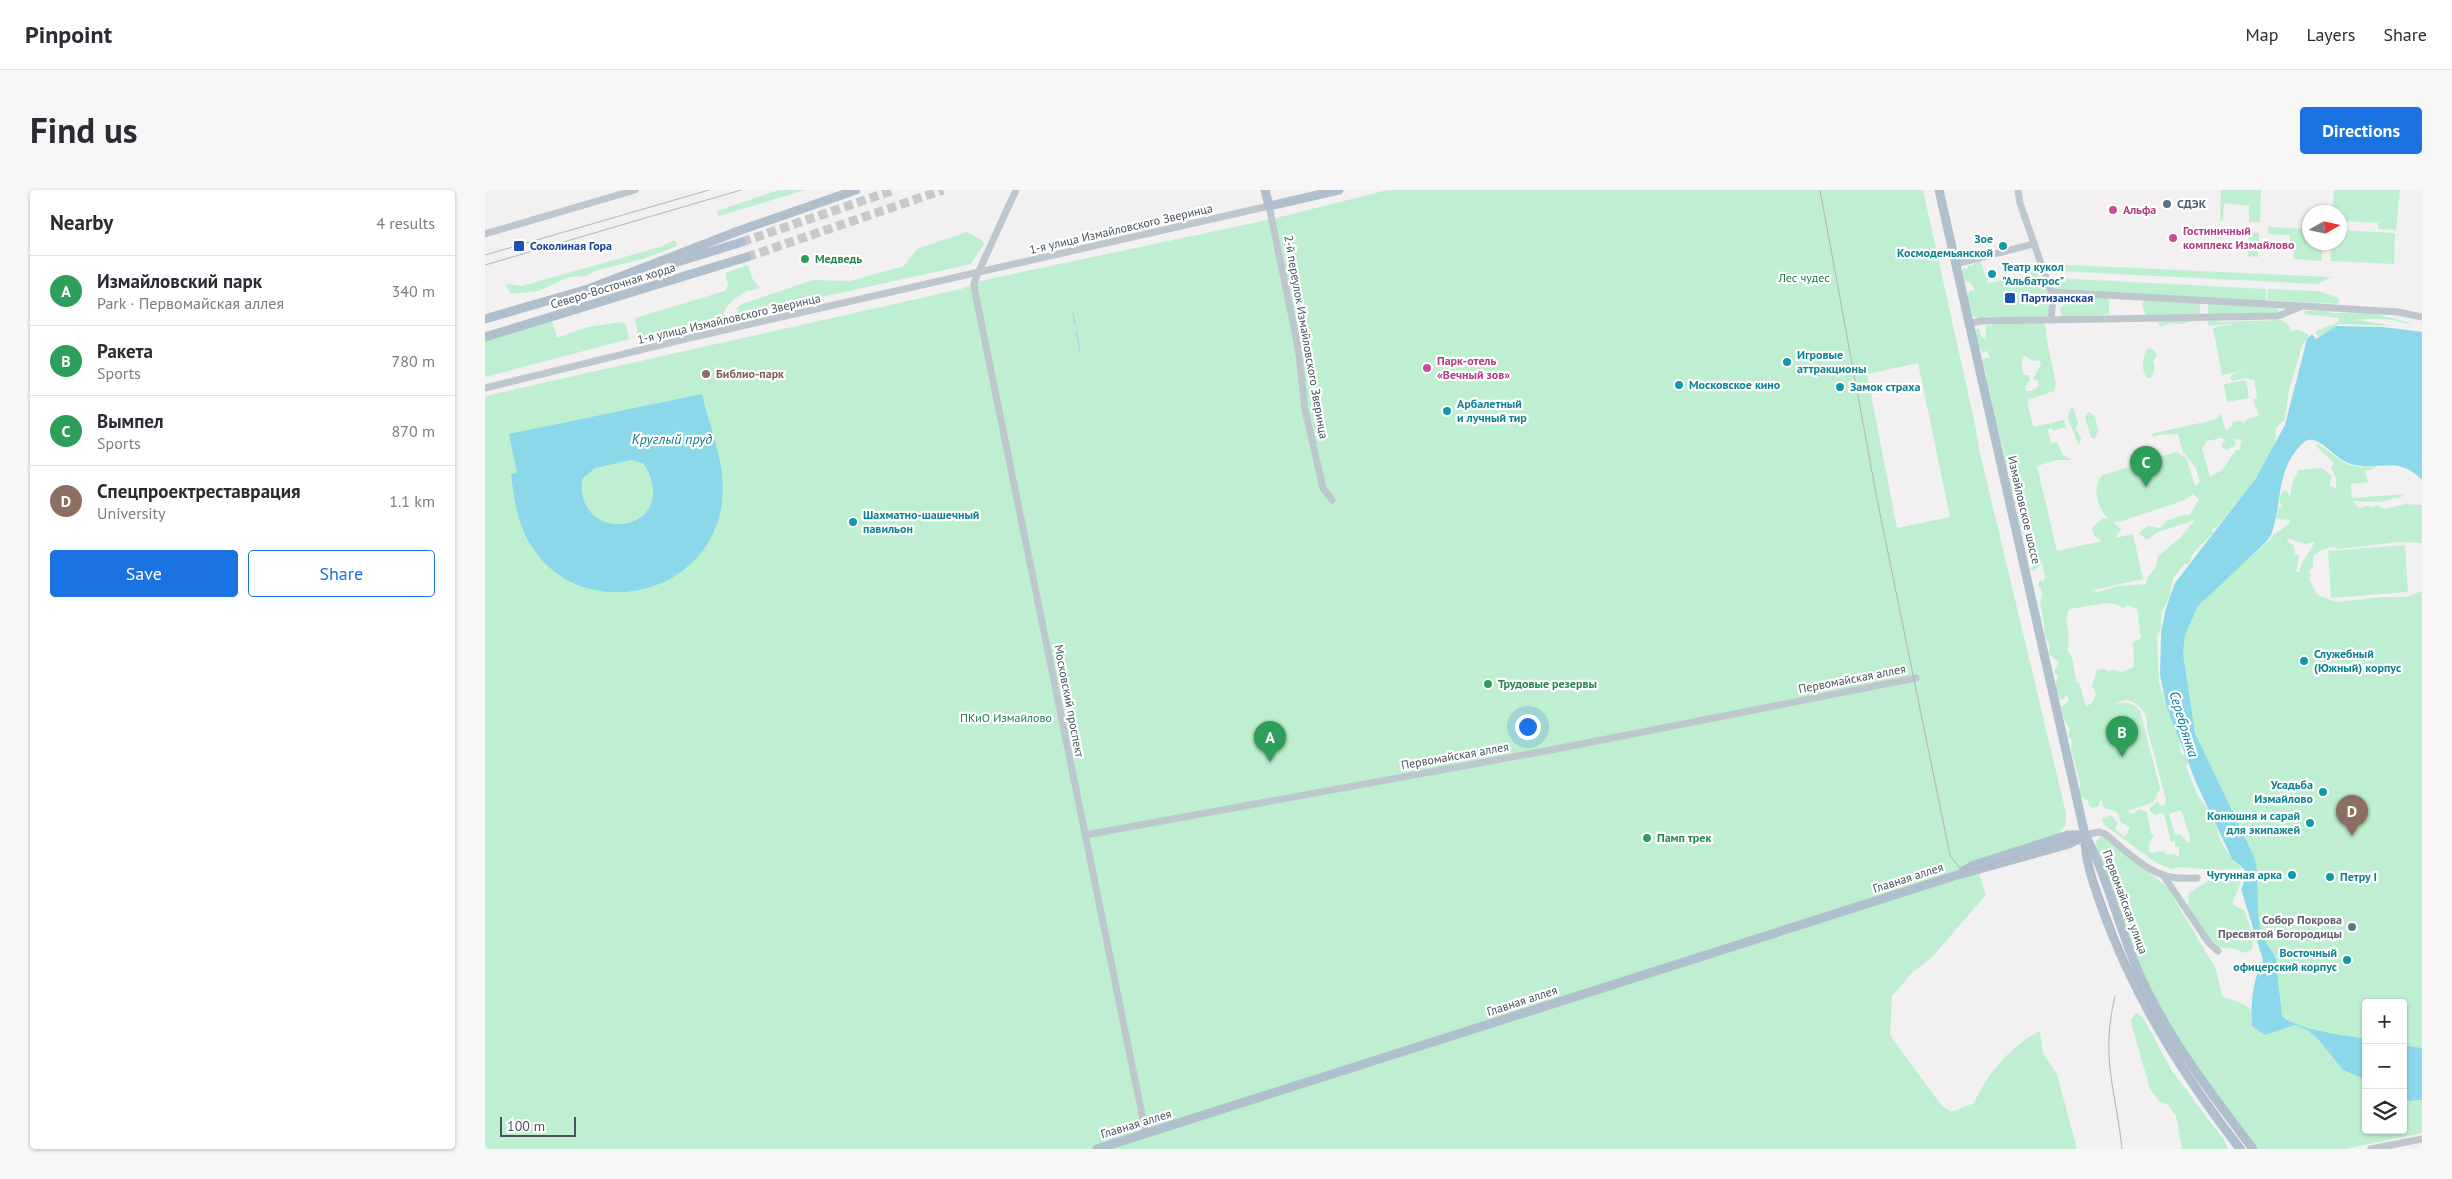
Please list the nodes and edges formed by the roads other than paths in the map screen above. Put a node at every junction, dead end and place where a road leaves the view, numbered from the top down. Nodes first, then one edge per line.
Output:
1 (635, 190) edge
2 (856, 190) edge
3 (1016, 190) edge
4 (1265, 190) edge
5 (1339, 190) edge
6 (1939, 190) edge
7 (2018, 190) edge
8 (1269, 206) junction
9 (485, 234) edge
10 (742, 242) tunnel mouth
11 (2034, 244) junction
12 (747, 257) tunnel mouth
13 (1955, 264) junction
14 (978, 273) junction
15 (591, 288) junction
16 (2051, 292) junction
17 (2278, 304) junction
18 (2303, 306) junction
19 (2282, 315) junction
20 (2422, 317) edge
21 (485, 319) edge
22 (2051, 320) junction
23 (1968, 324) junction
24 (485, 337) edge
25 (485, 388) edge
26 (1332, 500) dead end
27 (1916, 678) dead end
28 (1085, 835) junction
29 (2085, 835) junction
30 (2069, 844) junction
31 (2085, 857) junction
32 (2163, 875) junction
33 (1954, 876) junction
34 (2197, 878) dead end
35 (2218, 951) dead end
36 (1146, 1134) junction
37 (2422, 1139) edge
38 (1097, 1149) edge
39 (2240, 1149) edge
40 (2253, 1149) edge
41 (2371, 1149) edge

1 - 9 street
2 - 15 main road
3 - 14 street
4 - 8 main road
5 - 8 main road
6 - 13 main road, Измайловское шоссе
7 - 11 street
8 - 14 street, 1-я улица Измайловского Зверинца
8 - 26 street, 2-й переулок Измайловского Зверинца
10 - 15 main road, Северо-Восточная хорда
11 - 13 street
11 - 16 street
12 - 24 main road, Северо-Восточная хорда
13 - 23 main road, Измайловское шоссе
14 - 25 street, 1-я улица Измайловского Зверинца
14 - 28 street, Московский проспект
15 - 21 main road, Северо-Восточная хорда
16 - 17 street
16 - 22 street
17 - 18 street
17 - 19 street
18 - 19 street
18 - 20 street
19 - 22 street
22 - 23 street
23 - 29 main road, Измайловское шоссе
27 - 28 street, Первомайская аллея
28 - 36 street, Московский проспект
29 - 30 main road, Главная аллея
29 - 31 main road, Первомайская улица
29 - 32 street
29 - 33 main road, Главная аллея
29 - 40 main road, Первомайская улица
30 - 31 main road
30 - 33 main road, Главная аллея
31 - 39 main road, Первомайская улица
32 - 34 street
32 - 35 street
33 - 36 main road, Главная аллея
36 - 38 main road, Главная аллея
37 - 41 street

